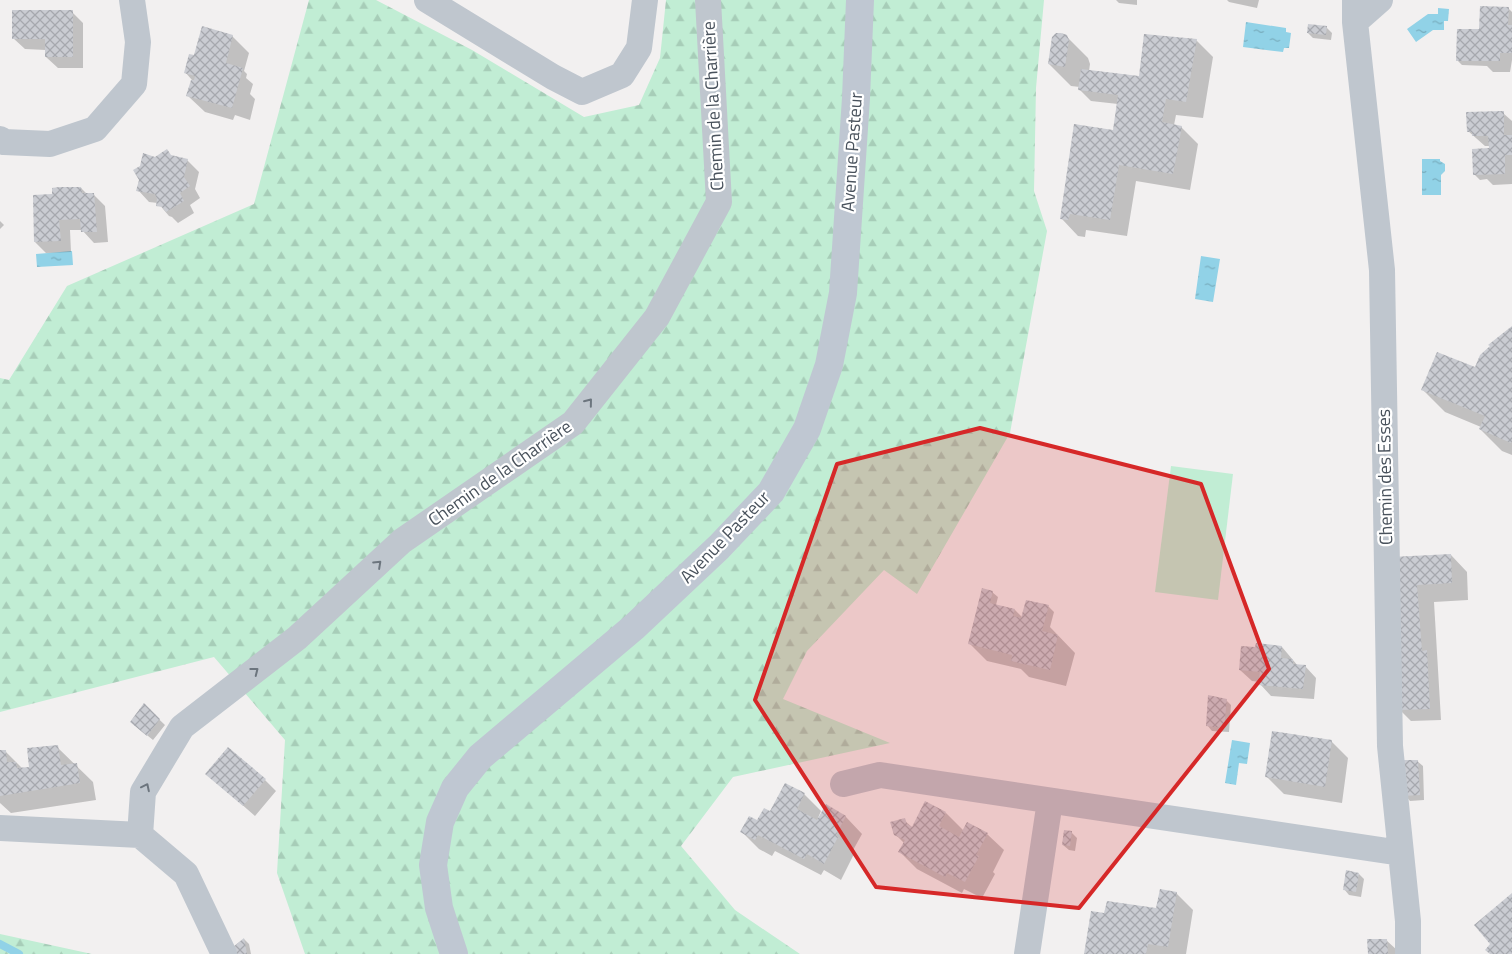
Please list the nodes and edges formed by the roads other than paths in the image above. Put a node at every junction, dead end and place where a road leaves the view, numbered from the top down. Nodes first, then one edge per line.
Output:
1 (132, 0) edge
2 (427, 0) edge
3 (645, 0) edge
4 (708, 0) edge
5 (860, 0) edge
6 (1380, 0) edge
7 (1355, 11) edge
8 (0, 139) edge
9 (843, 784) dead end
10 (1050, 801) junction
11 (0, 828) edge
12 (140, 835) junction
13 (1401, 853) junction
14 (224, 954) edge
15 (454, 954) edge
16 (1027, 954) edge
17 (1408, 954) edge

1 - 8 street
2 - 3 street
12 -> 4 street, Chemin de la Charrière
5 - 15 main road, Avenue Pasteur
6 - 7 street
7 - 13 street, Chemin des Esses
9 - 10 street
10 - 13 street
10 - 16 street
11 - 12 street
12 - 14 street
13 - 17 street, Chemin des Esses

